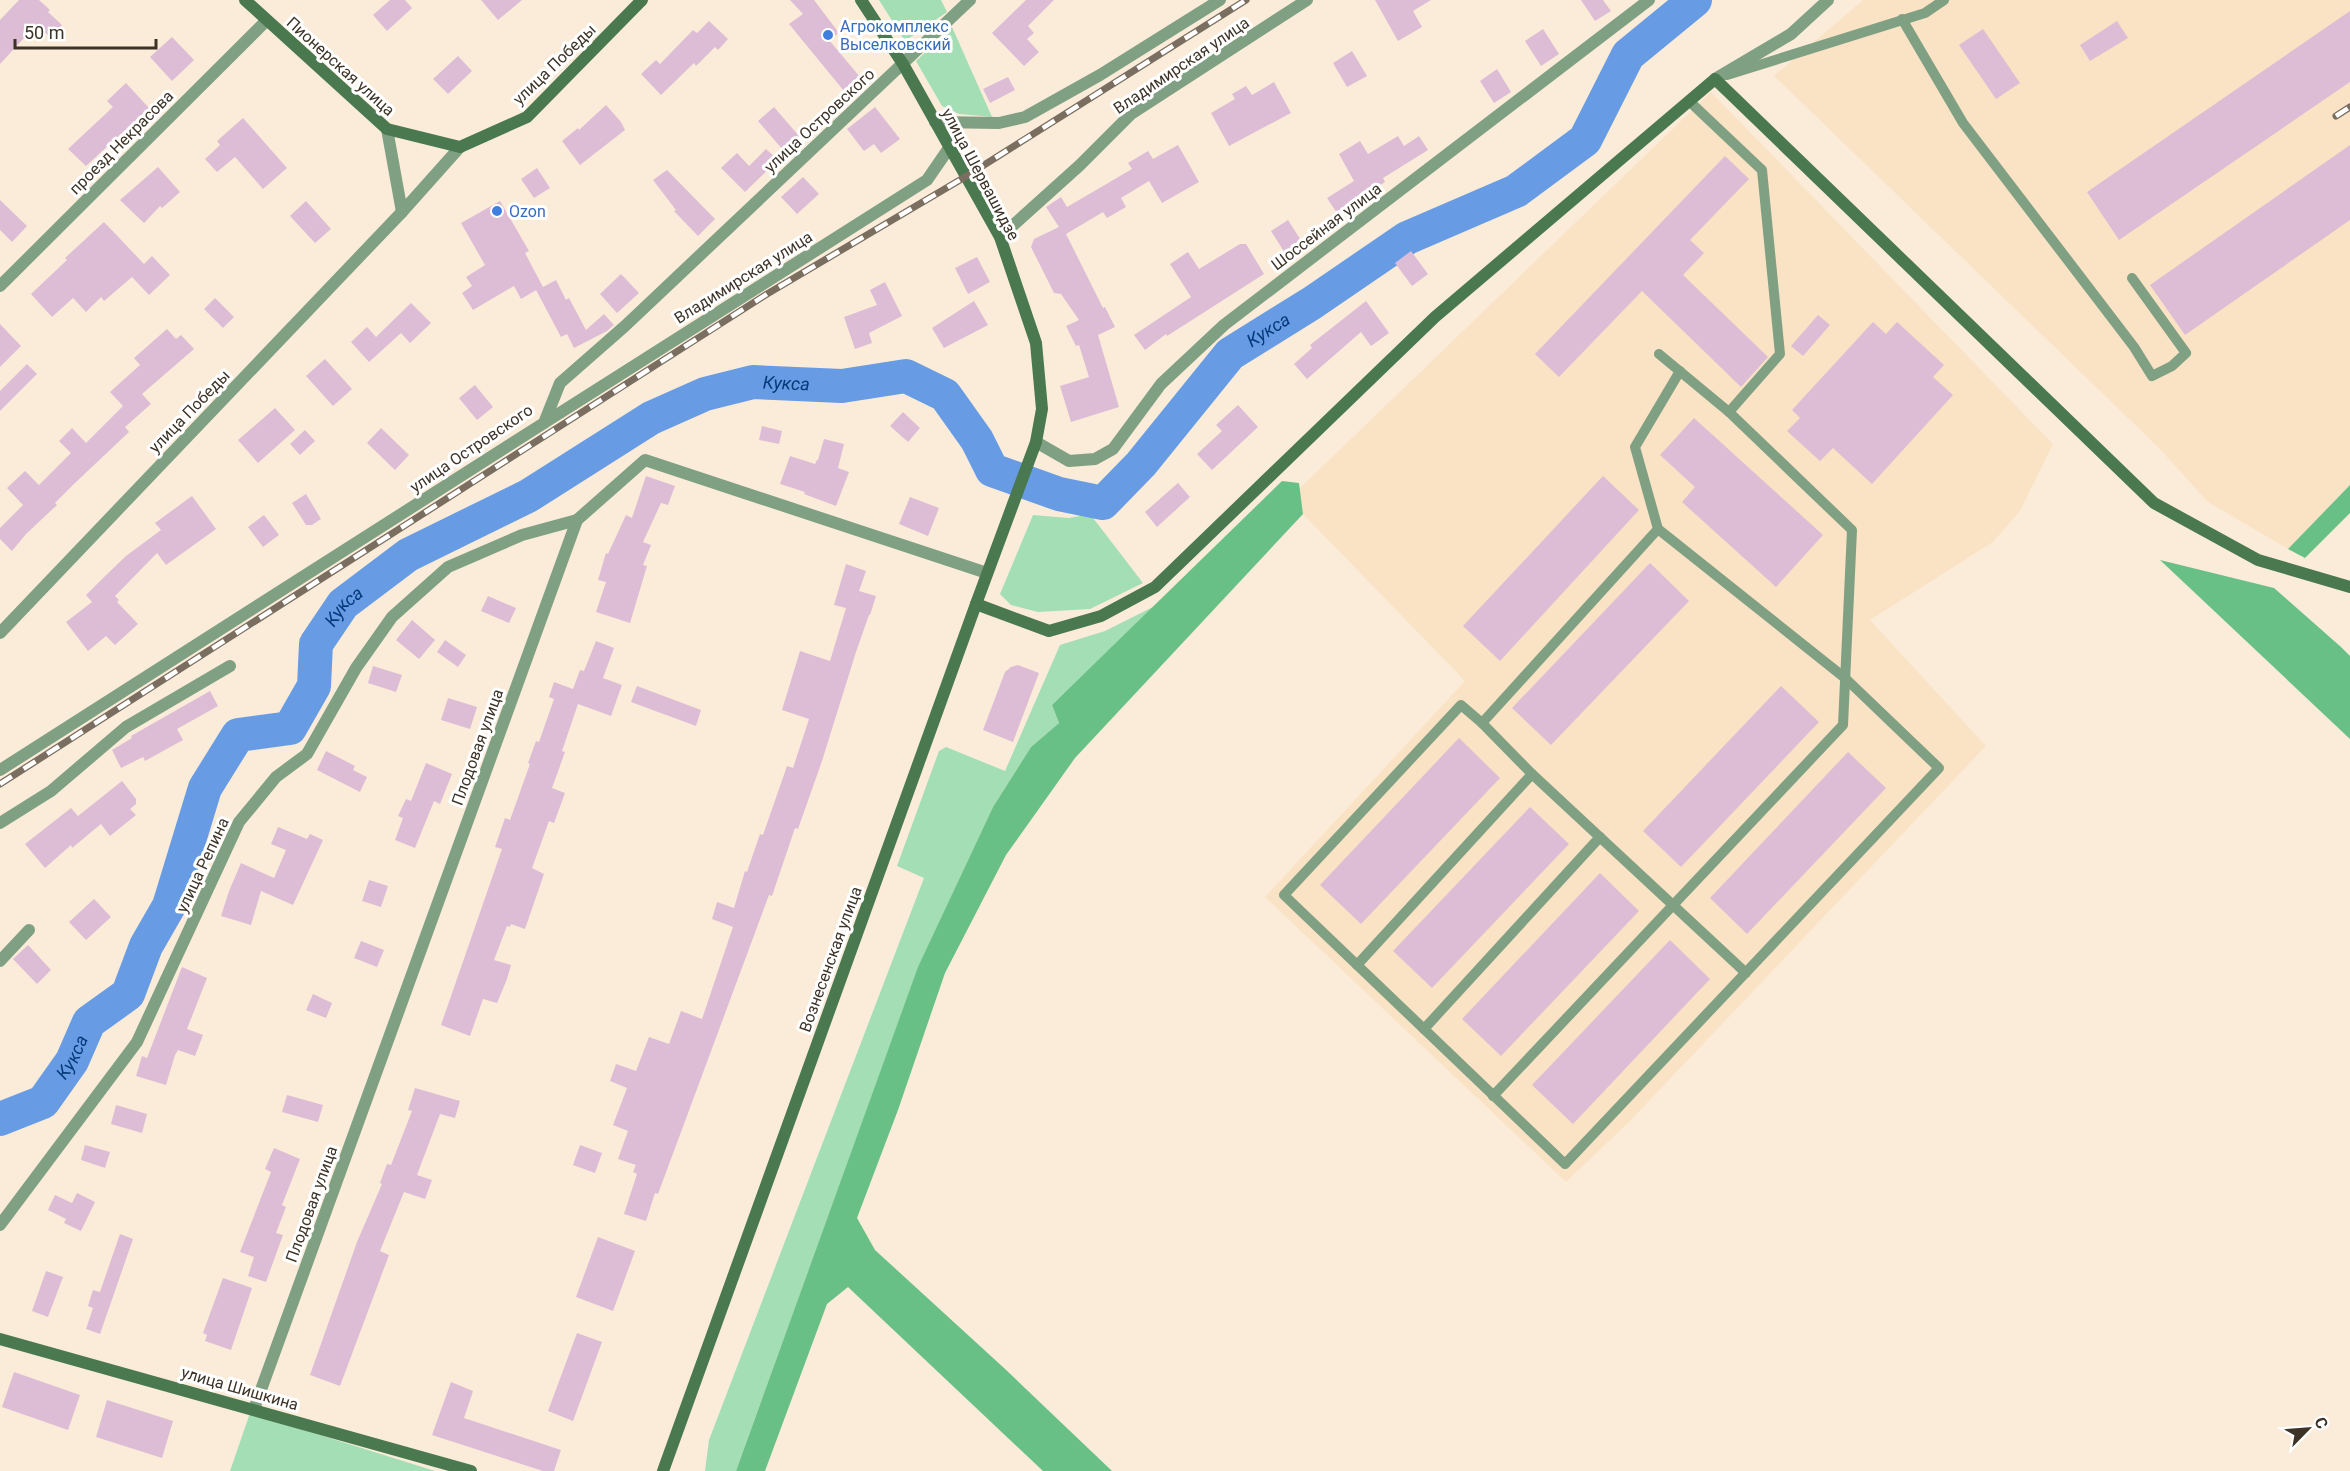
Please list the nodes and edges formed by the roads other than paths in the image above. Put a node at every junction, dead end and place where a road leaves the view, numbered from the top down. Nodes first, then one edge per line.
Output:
1 (245, 0) edge
2 (642, 0) edge
3 (861, 0) edge
4 (867, 0) edge
5 (970, 0) edge
6 (1220, 0) edge
7 (1307, 0) edge
8 (1649, 0) edge
9 (1828, 0) edge
10 (1944, 0) edge
11 (1902, 19) junction
12 (875, 20) junction
13 (266, 21) junction
14 (903, 64) junction
15 (1715, 79) junction
16 (1689, 101) junction
17 (935, 122) junction
18 (387, 129) junction
19 (460, 147) junction
20 (949, 148) junction
21 (402, 212) junction
22 (1000, 237) junction
23 (2132, 278) dead end
24 (0, 286) edge
25 (1659, 354) dead end
26 (1680, 371) junction
27 (1729, 412) junction
28 (544, 423) junction
29 (1036, 442) junction
30 (1030, 459) joint
31 (577, 520) junction
32 (1658, 528) junction
33 (987, 573) junction
34 (2350, 587) edge
35 (976, 604) junction
36 (0, 633) edge
37 (230, 666) dead end
38 (1845, 678) junction
39 (1482, 723) junction
40 (0, 770) edge
41 (1532, 774) junction
42 (0, 823) edge
43 (1600, 837) junction
44 (1674, 904) junction
45 (29, 930) dead end
46 (0, 961) edge
47 (1357, 965) junction
48 (1746, 973) junction
49 (1424, 1029) junction
50 (1493, 1096) junction
51 (0, 1225) edge
52 (0, 1339) edge
53 (254, 1409) junction
54 (471, 1471) edge
55 (663, 1471) edge

1 - 13 street, Пионерская улица
2 - 19 street, улица Победы
3 - 12 street, улица Шервашидзе
4 - 12 street, улица Шервашидзе
5 - 14 street, улица Островского
6 - 17 street, Владимирская улица
7 - 22 street, Владимирская улица
8 - 29 street, Шоссейная улица
9 - 15 street
10 - 11 lane
11 - 15 lane
11 - 23 lane
12 - 14 street, улица Шервашидзе
13 - 18 street, Пионерская улица
13 - 24 street, проезд Некрасова
14 - 17 street, улица Шервашидзе
14 - 28 street, улица Островского
15 - 16 street
15 - 34 street
16 - 27 lane
16 - 35 street
17 - 20 street, улица Шервашидзе
18 - 19 street, Пионерская улица
18 - 21 street
19 - 21 street, улица Победы
20 - 22 street, улица Шервашидзе
20 - 28 street, Владимирская улица
21 - 36 street, улица Победы
22 - 29 street, улица Шервашидзе
25 - 26 lane
26 - 27 lane
26 - 32 lane
27 - 38 lane
28 - 40 street, улица Островского
29 - 30 street, улица Шервашидзе
30 - 33 street, Вознесенская улица
31 - 33 street, Плодовая улица
31 - 51 street, улица Репина
31 - 53 street, Плодовая улица
32 - 38 lane
32 - 39 lane
33 - 35 street, Вознесенская улица
35 - 55 street, Вознесенская улица
37 - 42 street
38 - 44 lane
38 - 48 lane
39 - 41 lane
39 - 47 lane
41 - 43 lane
41 - 47 lane
43 - 44 lane
43 - 49 lane
44 - 48 lane
44 - 50 lane
45 - 46 street
47 - 49 lane
48 - 50 lane
49 - 50 lane
52 - 53 street, улица Шишкина
53 - 54 street, улица Шишкина

